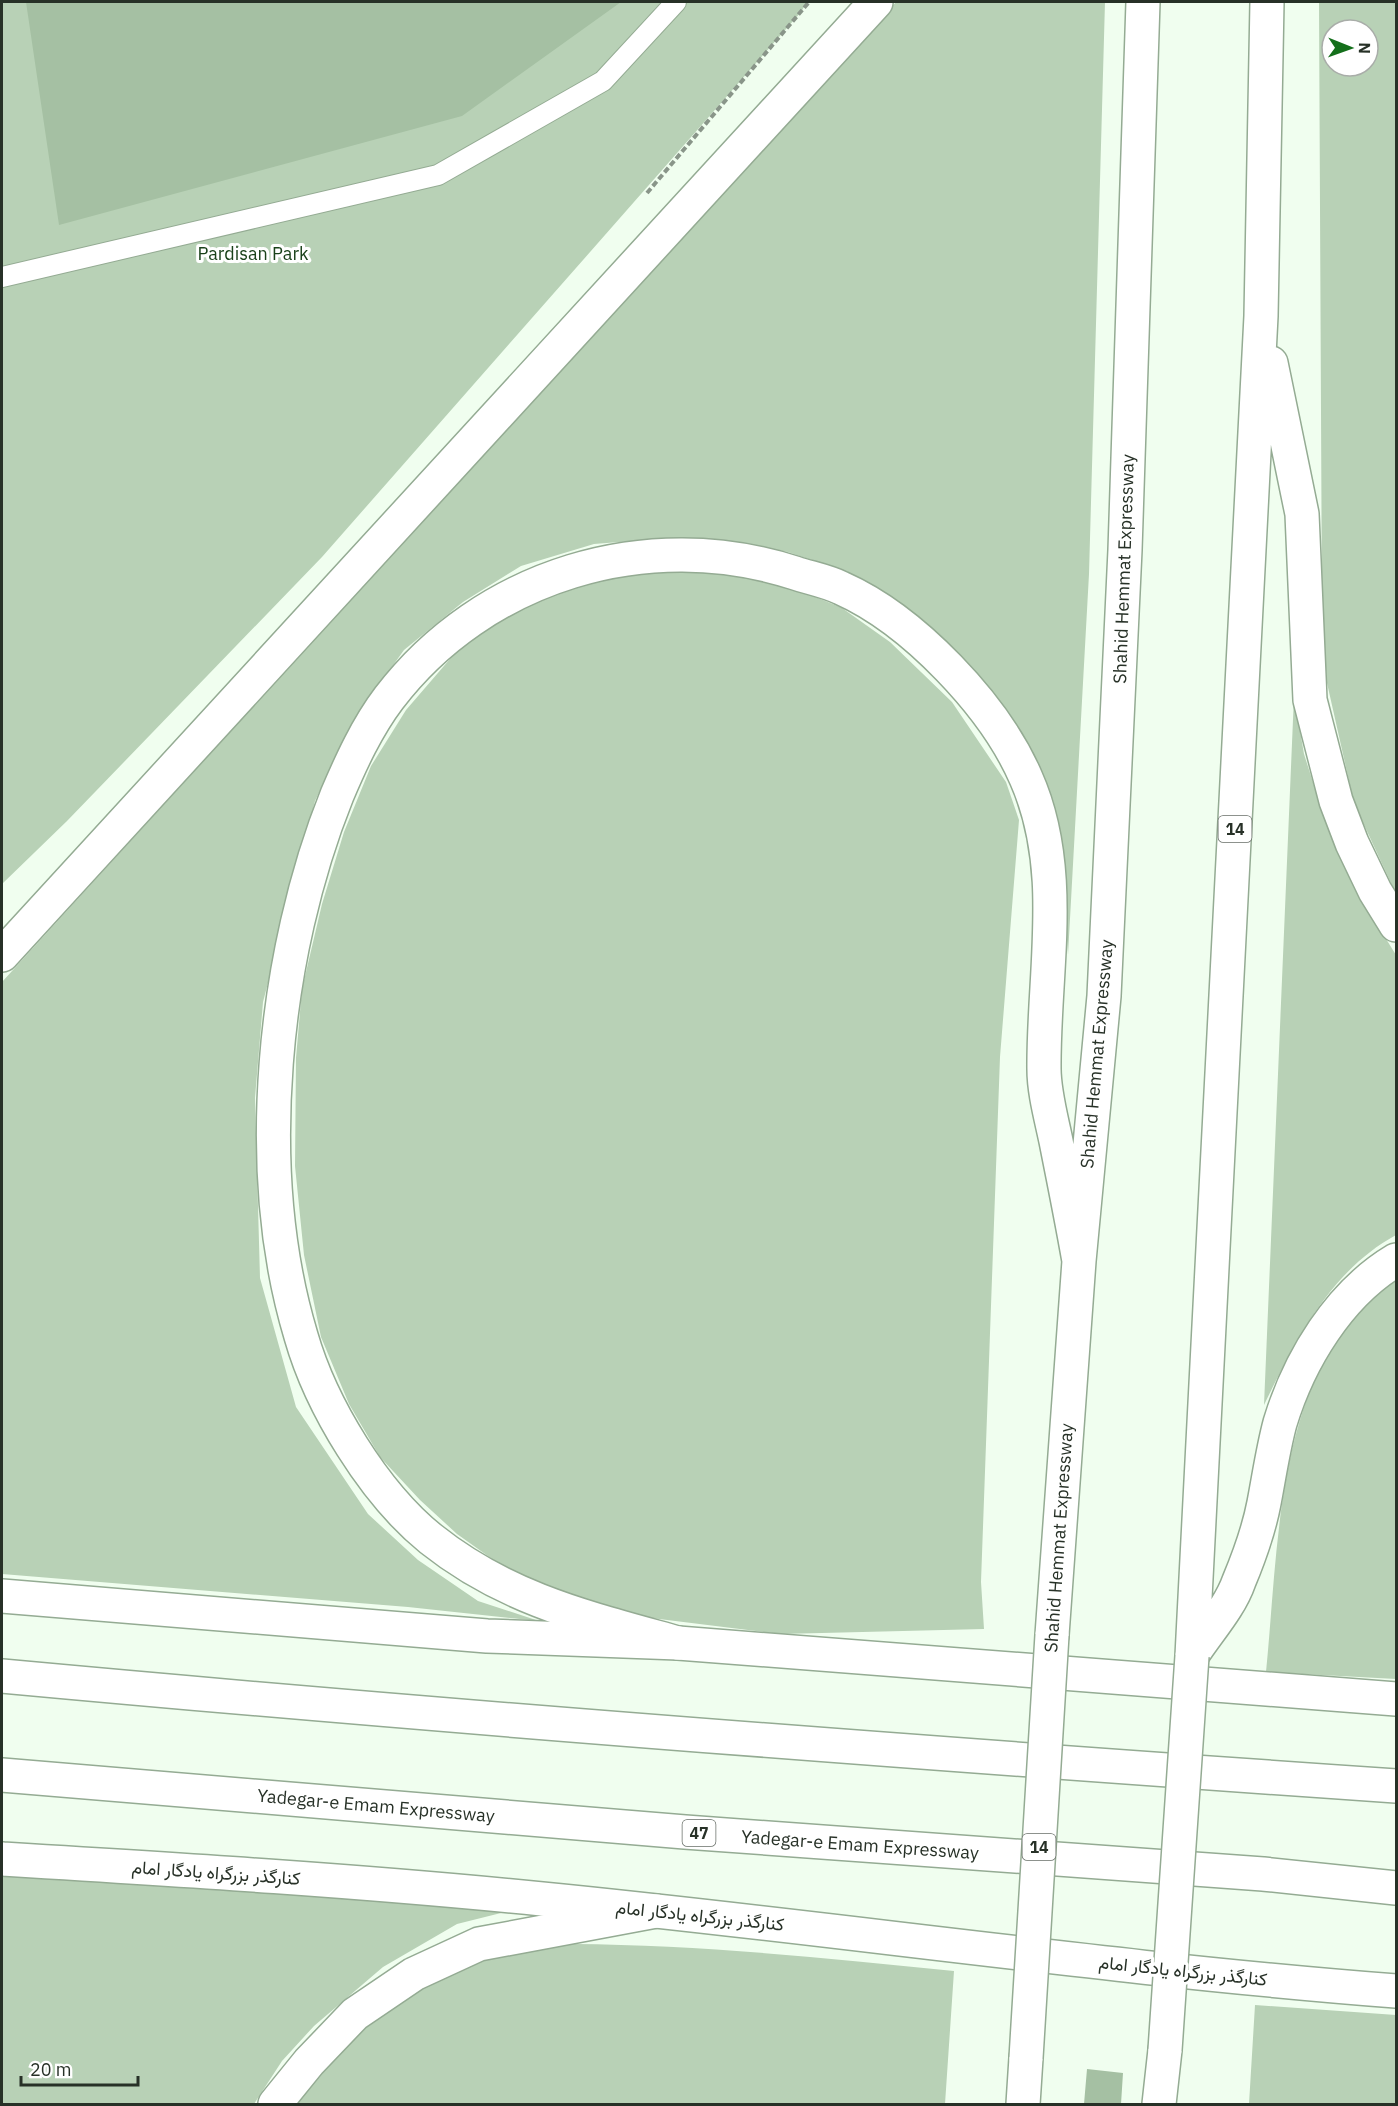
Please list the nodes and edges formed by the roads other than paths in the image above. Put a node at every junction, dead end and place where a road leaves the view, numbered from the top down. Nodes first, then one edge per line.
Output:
1 (676, 2) edge
2 (876, 2) edge
3 (1143, 2) edge
4 (1267, 2) edge
5 (2, 277) edge
6 (1262, 316) junction
7 (1396, 925) edge
8 (2, 955) edge
9 (1396, 1260) edge
10 (1079, 1261) junction
11 (2, 1596) edge
12 (678, 1643) junction
13 (1192, 1656) junction
14 (2, 1676) edge
15 (1396, 1699) edge
16 (2, 1775) edge
17 (1396, 1786) edge
18 (2, 1859) edge
19 (1396, 1888) edge
20 (656, 1911) junction
21 (1396, 1991) edge
22 (275, 2104) edge
23 (1023, 2104) edge
24 (1159, 2104) edge

1 - 5 lane
2 - 8 main road
3 - 10 main road, Shahid Hemmat Expressway / 14
4 - 6 main road, 14
6 - 7 main road
6 - 13 main road, 14
9 - 13 main road
10 - 12 main road
10 - 23 main road, Shahid Hemmat Expressway / 14, bridge
11 - 12 main road
12 - 15 main road
13 - 24 main road, 14, bridge
14 - 17 main road
16 - 19 main road, Yadegar-e Emam Expressway / 47
18 - 20 main road, کنارگذر بزرگراه یادگار امام
20 - 21 main road, کنارگذر بزرگراه یادگار امام
20 - 22 main road

